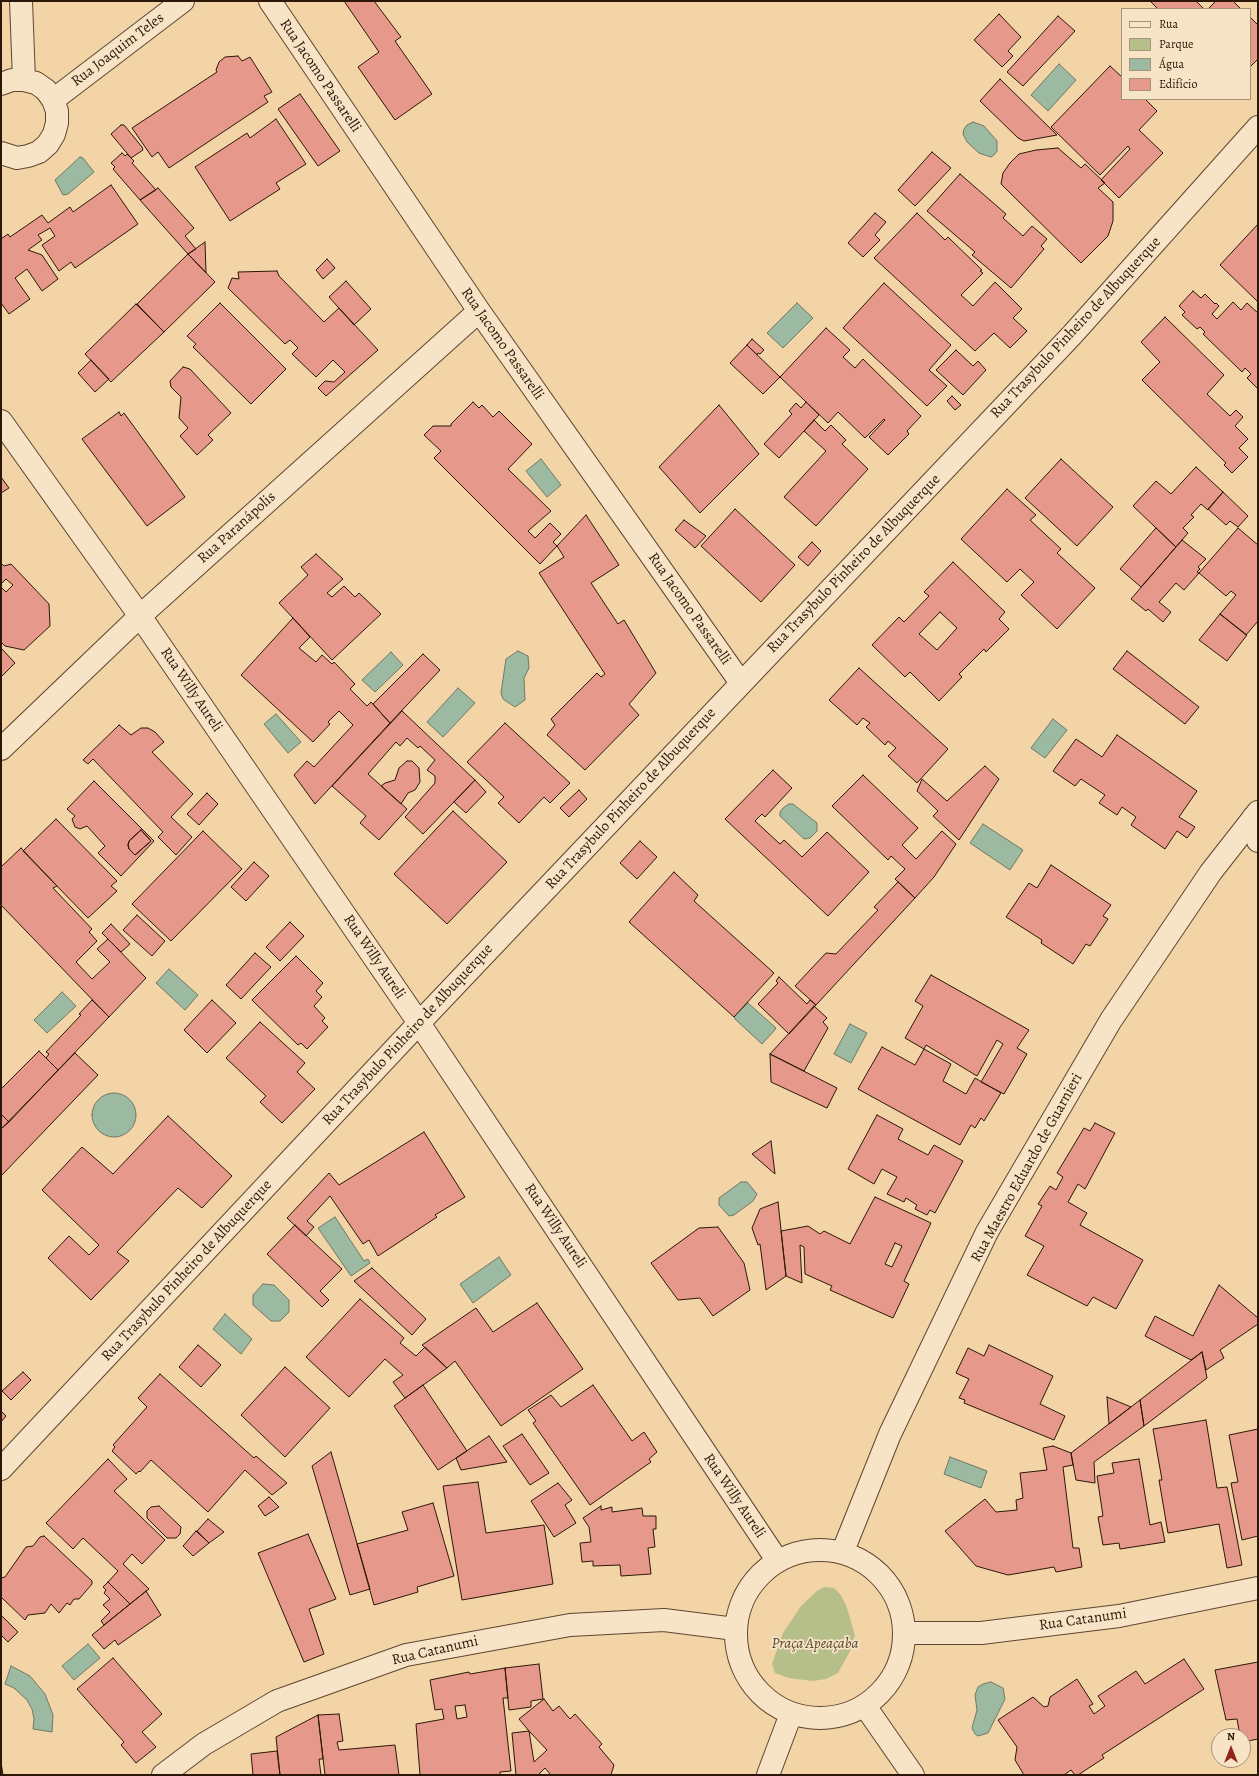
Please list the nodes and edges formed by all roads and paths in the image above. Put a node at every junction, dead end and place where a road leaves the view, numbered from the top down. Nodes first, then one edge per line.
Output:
1 (21, 1) edge
2 (184, 1) edge
3 (270, 1) edge
4 (24, 80) junction
5 (1, 84) edge
6 (53, 100) junction
7 (1258, 127) edge
8 (1, 153) edge
9 (479, 311) junction
10 (1, 421) edge
11 (140, 616) junction
12 (741, 683) junction
13 (1, 750) edge
14 (1256, 815) edge
15 (1258, 841) edge
16 (419, 1023) junction
17 (1, 1468) edge
18 (843, 1551) junction
19 (777, 1560) junction
20 (1258, 1588) edge
21 (735, 1629) junction
22 (906, 1633) junction
23 (865, 1706) junction
24 (791, 1714) junction
25 (163, 1775) edge
26 (768, 1775) edge
27 (913, 1775) edge

1 - 4 street
2 - 6 street, Rua Joaquim Teles
3 - 9 street, Rua Jacomo Passarelli
4 - 5 street
4 - 6 street
6 - 8 street
7 - 12 street, Rua Trasybulo Pinheiro de Albuquerque
9 - 11 street, Rua Paranápolis
9 - 12 street, Rua Jacomo Passarelli
10 - 11 street, Rua Willy Aureli
11 - 13 street, Rua Paranápolis
11 - 16 street, Rua Willy Aureli
12 - 16 street, Rua Trasybulo Pinheiro de Albuquerque
14 - 15 street
14 - 18 street, Rua Maestro Eduardo de Guarnieri
16 - 17 street, Rua Trasybulo Pinheiro de Albuquerque
16 - 19 street, Rua Willy Aureli
18 - 19 street
18 - 22 street
19 - 21 street
20 - 22 street, Rua Catanumi
21 - 24 street
21 - 25 street, Rua Catanumi
22 - 23 street
23 - 24 street
23 - 27 street
24 - 26 street

